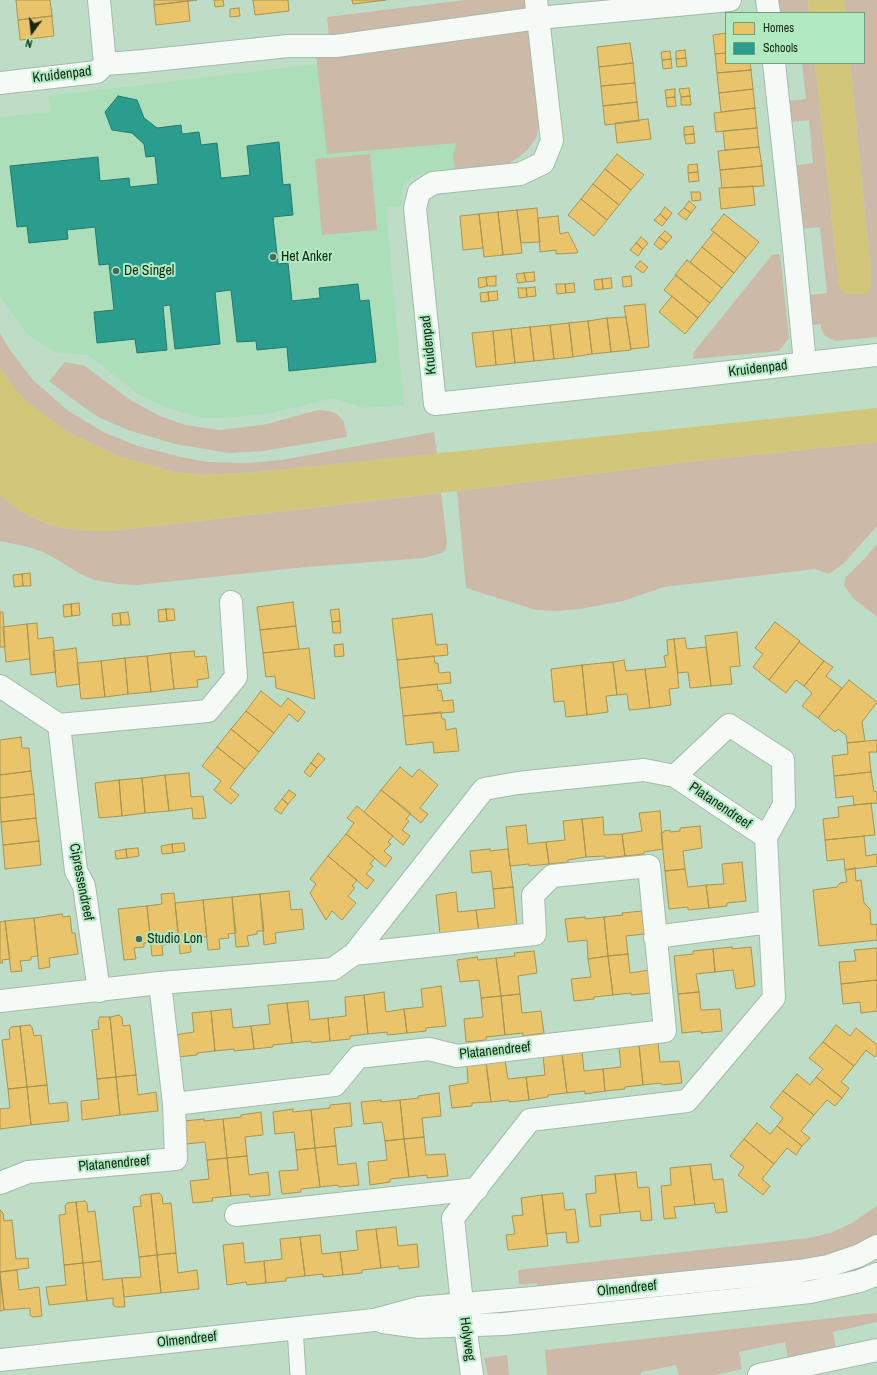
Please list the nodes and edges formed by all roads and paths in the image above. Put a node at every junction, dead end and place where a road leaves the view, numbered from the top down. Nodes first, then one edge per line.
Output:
1 (100, 0) edge
2 (730, 0) edge
3 (767, 0) edge
4 (537, 9) edge
5 (769, 12) edge
6 (105, 64) junction
7 (774, 64) edge
8 (0, 83) edge
9 (877, 355) edge
10 (805, 363) junction
11 (231, 602) dead end
12 (0, 686) edge
13 (59, 724) junction
14 (675, 776) junction
15 (766, 837) junction
16 (770, 922) junction
17 (655, 937) junction
18 (354, 954) junction
19 (160, 983) junction
20 (99, 991) junction
21 (0, 1001) edge
22 (174, 1104) junction
23 (0, 1183) edge
24 (477, 1189) junction
25 (236, 1215) dead end
26 (877, 1246) edge
27 (877, 1274) edge
28 (464, 1314) junction
29 (295, 1328) junction
30 (877, 1350) edge
31 (0, 1360) edge
32 (298, 1375) edge
33 (472, 1375) edge
34 (759, 1375) edge

1 - 6 street, Kruidenpad
2 - 4 street
3 - 5 street
4 - 6 street
4 - 10 street, Kruidenpad
6 - 8 street, Kruidenpad
7 - 10 street, Kruidenpad
9 - 10 street, Kruidenpad
11 - 13 street
12 - 13 street
13 - 20 street, Cipressendreef
14 - 15 street, Platanendreef
14 - 15 street, Platanendreef
14 - 18 street, Platanendreef
15 - 16 street, Platanendreef
16 - 17 street
16 - 24 street, Platanendreef
17 - 18 street, Platanendreef
17 - 22 street, Platanendreef
18 - 19 street, Platanendreef
19 - 20 street, Platanendreef
19 - 22 street, Platanendreef
20 - 21 street, Platanendreef
22 - 23 street, Platanendreef
24 - 25 street
24 - 28 street, Platanendreef
26 - 28 street, Olmendreef
27 - 28 street, Olmendreef
28 - 29 street, Olmendreef
28 - 33 street, Holyweg
29 - 31 street, Olmendreef
29 - 32 lane
30 - 34 street

